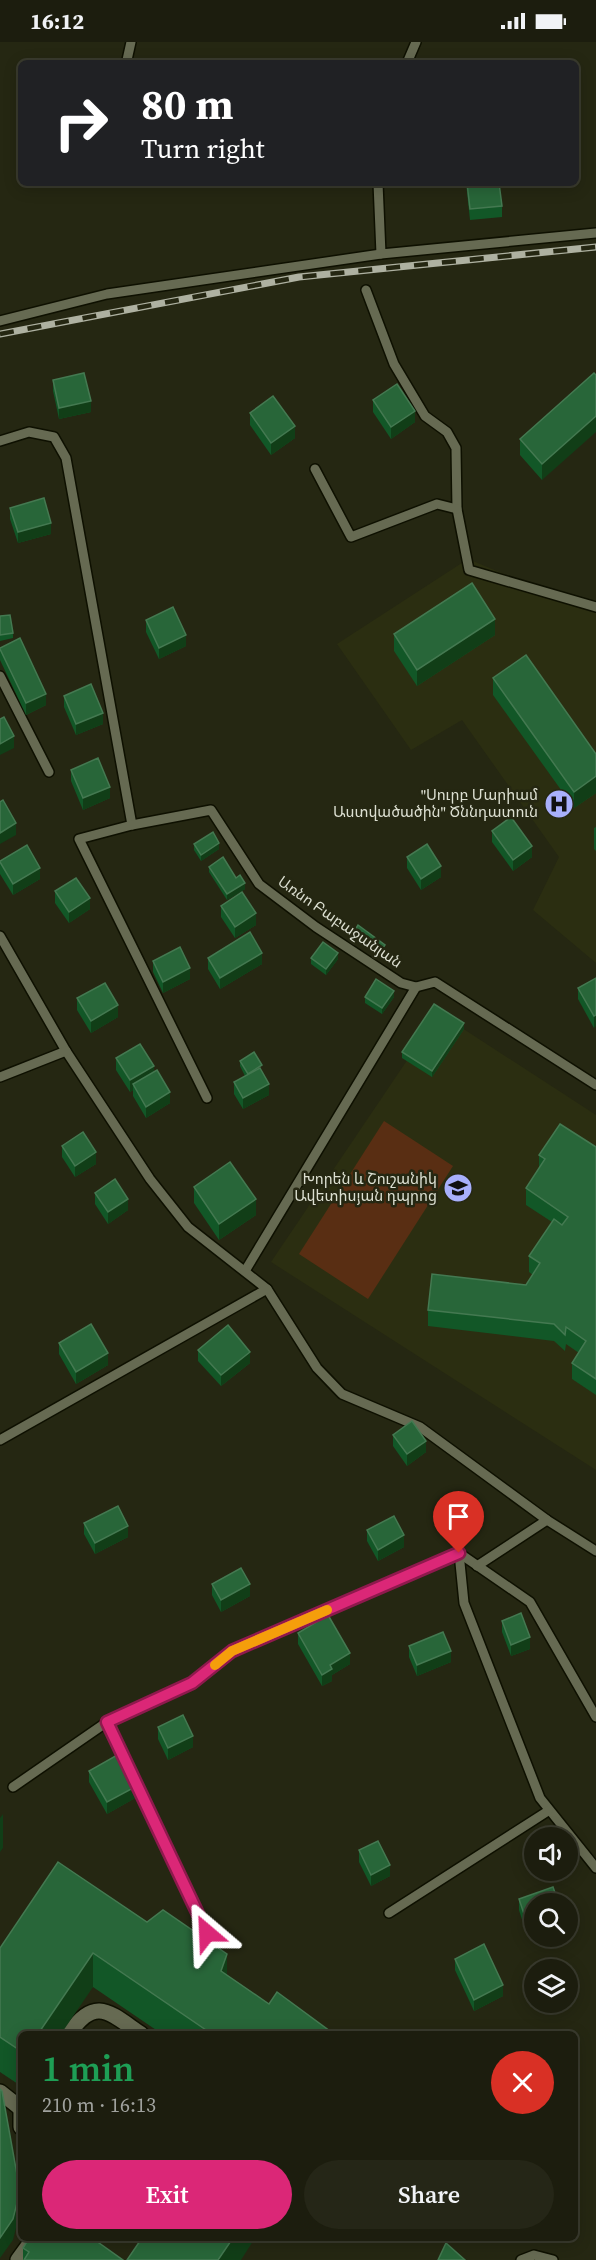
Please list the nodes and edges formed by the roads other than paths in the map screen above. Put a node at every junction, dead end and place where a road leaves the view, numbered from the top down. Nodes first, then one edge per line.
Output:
1 (131, 42) edge
2 (416, 42) edge
3 (127, 60) dead end
4 (408, 60) edge
5 (378, 186) edge
6 (596, 233) edge
7 (381, 254) junction
8 (366, 290) dead end
9 (0, 321) edge
10 (0, 441) edge
11 (315, 470) dead end
12 (457, 509) junction
13 (596, 607) edge
14 (0, 676) edge
15 (48, 771) dead end
16 (132, 825) junction
17 (0, 936) edge
18 (416, 987) junction
19 (66, 1051) junction
20 (0, 1077) edge
21 (596, 1085) edge
22 (207, 1098) dead end
23 (245, 1271) junction
24 (267, 1290) junction
25 (0, 1440) edge
26 (547, 1520) junction
27 (596, 1551) edge
28 (459, 1553) junction
29 (477, 1566) junction
30 (596, 1717) edge
31 (107, 1722) junction
32 (13, 1787) dead end
33 (548, 1811) junction
34 (596, 1868) edge
35 (390, 1913) dead end
36 (207, 1933) dead end
37 (71, 2031) edge
38 (137, 2031) edge
39 (0, 2092) edge
40 (18, 2105) edge
41 (32, 2241) edge
42 (18, 2260) edge
43 (521, 2260) edge
44 (553, 2260) edge

1 - 3 lane
2 - 4 lane
5 - 7 lane
6 - 7 lane
7 - 9 lane
8 - 12 lane
10 - 16 lane
11 - 12 lane
12 - 13 lane
14 - 15 lane
16 - 18 lane, Առնո Բաբաջանյան
16 - 22 lane, Առնո Բաբաջանյան
17 - 19 lane
18 - 21 lane, Առնո Բաբաջանյան
18 - 23 lane
19 - 20 lane
19 - 23 lane
23 - 24 lane
24 - 25 lane
24 - 26 lane
26 - 27 lane
26 - 29 lane
28 - 29 lane
28 - 31 lane
28 - 33 lane
29 - 30 lane
31 - 32 lane
31 - 36 lane
33 - 34 lane
33 - 35 lane
37 - 38 street
39 - 40 street
41 - 42 street
43 - 44 lane

